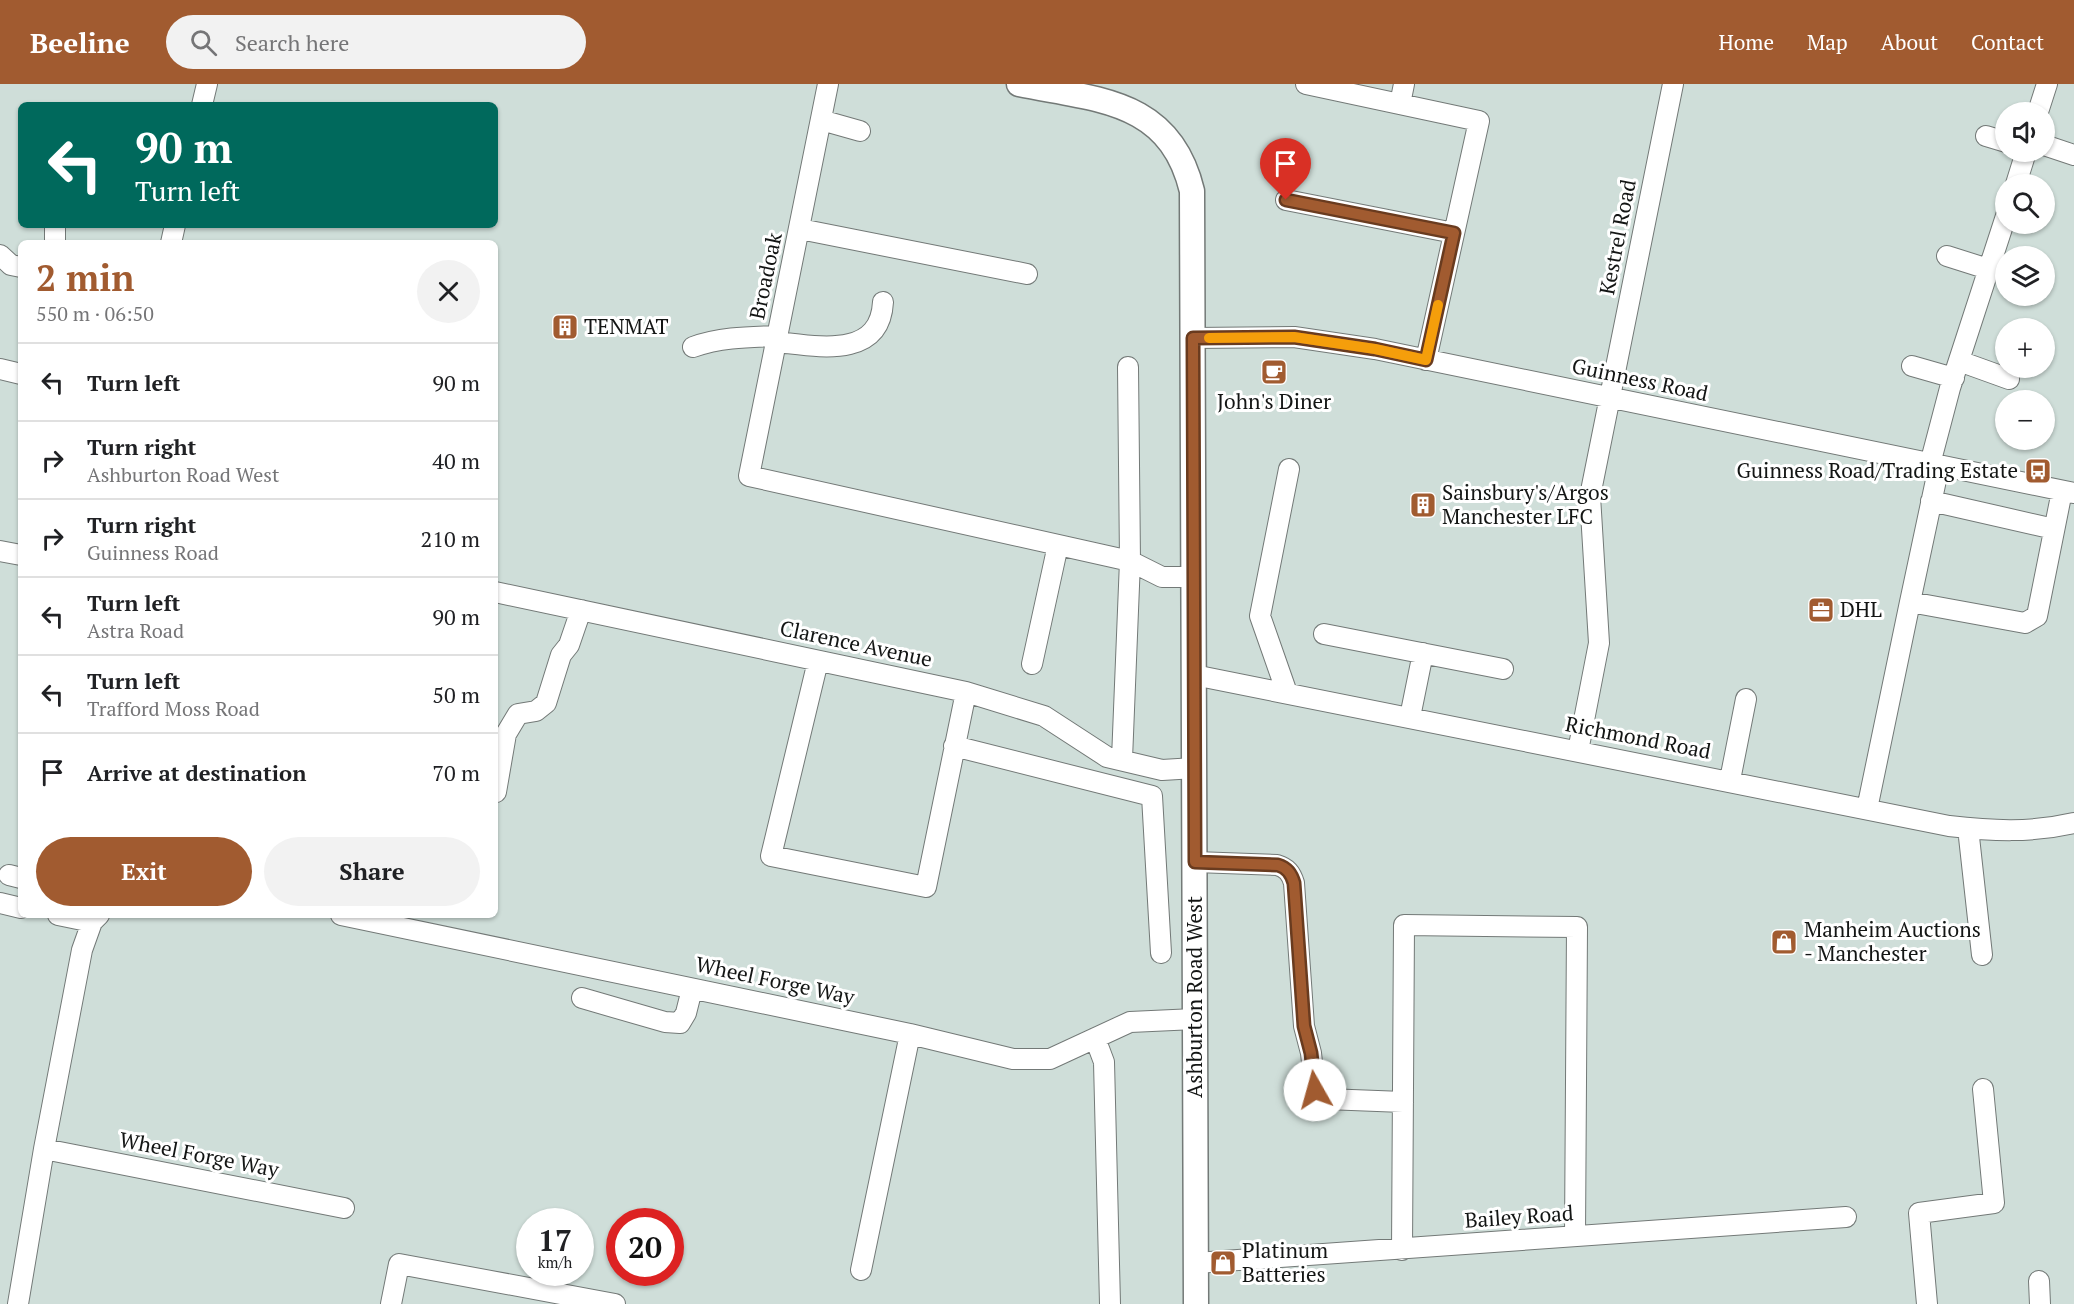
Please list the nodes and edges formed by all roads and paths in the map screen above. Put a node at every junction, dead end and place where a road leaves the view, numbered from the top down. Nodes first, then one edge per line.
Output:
1 (207, 84) edge
2 (828, 84) edge
3 (1019, 84) edge
4 (1306, 84) edge
5 (1404, 84) edge
6 (1673, 84) edge
7 (2047, 84) edge
8 (203, 102) edge
9 (2041, 102) edge
10 (1400, 104) junction
11 (821, 120) junction
12 (860, 131) dead end
13 (1986, 136) dead end
14 (1995, 139) edge
15 (2055, 149) edge
16 (2074, 155) edge
17 (1286, 200) dead end
18 (800, 229) junction
19 (1454, 233) junction
20 (0, 255) edge
21 (1947, 256) dead end
22 (1995, 262) edge
23 (1995, 265) edge
24 (18, 266) edge
25 (1027, 274) dead end
26 (883, 302) dead end
27 (1193, 338) junction
28 (777, 339) junction
29 (693, 347) dead end
30 (1426, 360) junction
31 (1912, 366) dead end
32 (1128, 367) dead end
33 (0, 369) edge
34 (1956, 369) junction
35 (18, 373) edge
36 (2009, 379) dead end
37 (1610, 399) junction
38 (1935, 465) junction
39 (1290, 469) dead end
40 (2068, 492) edge
41 (1932, 501) junction
42 (2054, 529) junction
43 (1058, 545) junction
44 (0, 551) edge
45 (18, 554) edge
46 (1130, 561) junction
47 (1193, 577) junction
48 (498, 593) edge
49 (1910, 602) junction
50 (581, 610) junction
51 (1324, 634) dead end
52 (1423, 653) junction
53 (818, 661) junction
54 (1032, 664) dead end
55 (1503, 669) dead end
56 (1194, 675) junction
57 (966, 692) junction
58 (1287, 693) junction
59 (1746, 699) dead end
60 (1410, 717) junction
61 (954, 746) junction
62 (1578, 751) junction
63 (1122, 759) junction
64 (1195, 768) junction
65 (498, 780) edge
66 (1730, 780) junction
67 (1868, 809) junction
68 (2074, 824) edge
69 (1968, 828) junction
70 (1195, 862) junction
71 (0, 903) edge
72 (18, 907) edge
73 (95, 918) edge
74 (355, 918) edge
75 (1161, 953) dead end
76 (1982, 955) dead end
77 (692, 988) junction
78 (582, 998) dead end
79 (1195, 1019) junction
80 (910, 1034) junction
81 (1095, 1038) junction
82 (1983, 1089) dead end
83 (1403, 1101) junction
84 (44, 1149) junction
85 (344, 1208) dead end
86 (1846, 1217) dead end
87 (1575, 1236) junction
88 (1402, 1250) junction
89 (1196, 1263) junction
90 (861, 1270) dead end
91 (2039, 1281) dead end
92 (18, 1304) edge
93 (391, 1304) edge
94 (615, 1304) edge
95 (1110, 1304) edge
96 (1196, 1304) edge
97 (1928, 1304) edge
98 (2040, 1304) edge

1 - 8 street
2 - 11 street, Broadoak
3 - 27 main road, Ashburton Road West
4 - 10 street
5 - 10 street
6 - 37 street, Kestrel Road
7 - 9 street
10 - 19 street
11 - 12 street
11 - 18 street, Broadoak
13 - 14 street
15 - 16 street
17 - 19 street
18 - 25 street
18 - 28 street, Broadoak
19 - 30 street
20 - 24 street
21 - 22 street
23 - 34 street
26 - 28 street
27 - 30 street, Guinness Road
27 - 47 main road, Ashburton Road West
28 - 29 street
28 - 43 street, Broadoak
30 - 37 street, Guinness Road
31 - 34 street
32 - 46 street
33 - 35 street
34 - 36 street
34 - 38 street
37 - 38 street, Guinness Road
37 - 62 street, Kestrel Road
38 - 40 street, Guinness Road
38 - 41 street
39 - 58 street
40 - 42 street
41 - 42 street
41 - 49 street
42 - 49 street
43 - 46 street
43 - 54 street
44 - 45 street
46 - 47 street
46 - 63 street
47 - 56 main road, Ashburton Road West
48 - 50 street, Clarence Avenue
49 - 67 street
50 - 53 street, Clarence Avenue
50 - 65 street
51 - 52 street
52 - 55 street
52 - 60 street
53 - 57 street, Clarence Avenue
53 - 61 street
56 - 58 street, Richmond Road
56 - 64 main road, Ashburton Road West
57 - 61 street
57 - 63 street, Clarence Avenue
58 - 60 street, Richmond Road
59 - 66 street
60 - 62 street, Richmond Road
61 - 75 street
62 - 66 street, Richmond Road
63 - 64 street, Clarence Avenue
64 - 70 main road, Ashburton Road West
66 - 67 street, Richmond Road
67 - 69 street, Richmond Road
68 - 69 street, Richmond Road
69 - 76 street
70 - 79 main road, Ashburton Road West
70 - 83 street
71 - 72 street
73 - 84 street
74 - 77 street, Wheel Forge Way
77 - 78 street
77 - 80 street, Wheel Forge Way
79 - 81 street, Wheel Forge Way
79 - 89 main road, Ashburton Road West
80 - 81 street, Wheel Forge Way
80 - 90 street
81 - 95 street
82 - 97 street
83 - 87 street
83 - 88 street
84 - 85 street, Wheel Forge Way
84 - 92 street
86 - 87 street, Bailey Road
87 - 88 street, Bailey Road
88 - 89 street, Bailey Road
89 - 96 main road, Ashburton Road West
91 - 98 street
93 - 94 street

